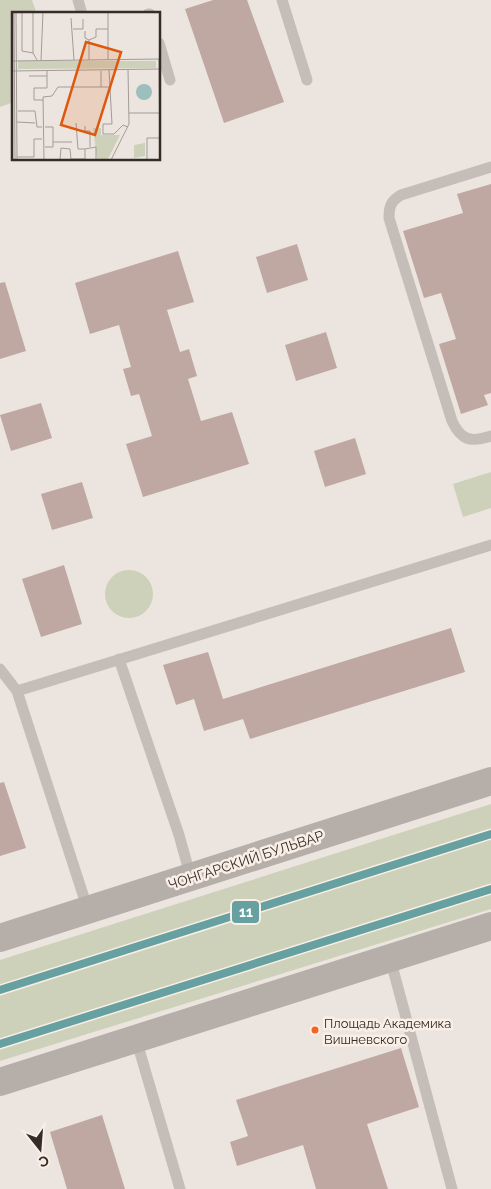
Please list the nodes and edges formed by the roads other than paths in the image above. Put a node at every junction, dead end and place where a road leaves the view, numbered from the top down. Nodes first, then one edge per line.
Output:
1 (282, 0) edge
2 (160, 46) edge
3 (170, 80) dead end
4 (307, 80) dead end
5 (491, 166) edge
6 (491, 436) edge
7 (491, 546) edge
8 (119, 659) junction
9 (0, 669) edge
10 (17, 691) junction
11 (491, 781) edge
12 (191, 878) junction
13 (88, 910) junction
14 (491, 926) edge
15 (0, 938) edge
16 (390, 958) junction
17 (136, 1039) junction
18 (0, 1082) edge
19 (180, 1189) edge
20 (452, 1189) edge

1 - 4 lane
2 - 3 lane
5 - 6 lane
7 - 8 lane
8 - 10 lane
8 - 12 lane
9 - 10 lane
10 - 13 lane
11 - 12 main road, ЧОНГАРСКИЙ БУЛЬВАР
12 - 13 main road, ЧОНГАРСКИЙ БУЛЬВАР
13 - 15 main road, ЧОНГАРСКИЙ БУЛЬВАР
14 - 16 main road
16 - 17 main road
16 - 20 lane
17 - 18 main road
17 - 19 lane

